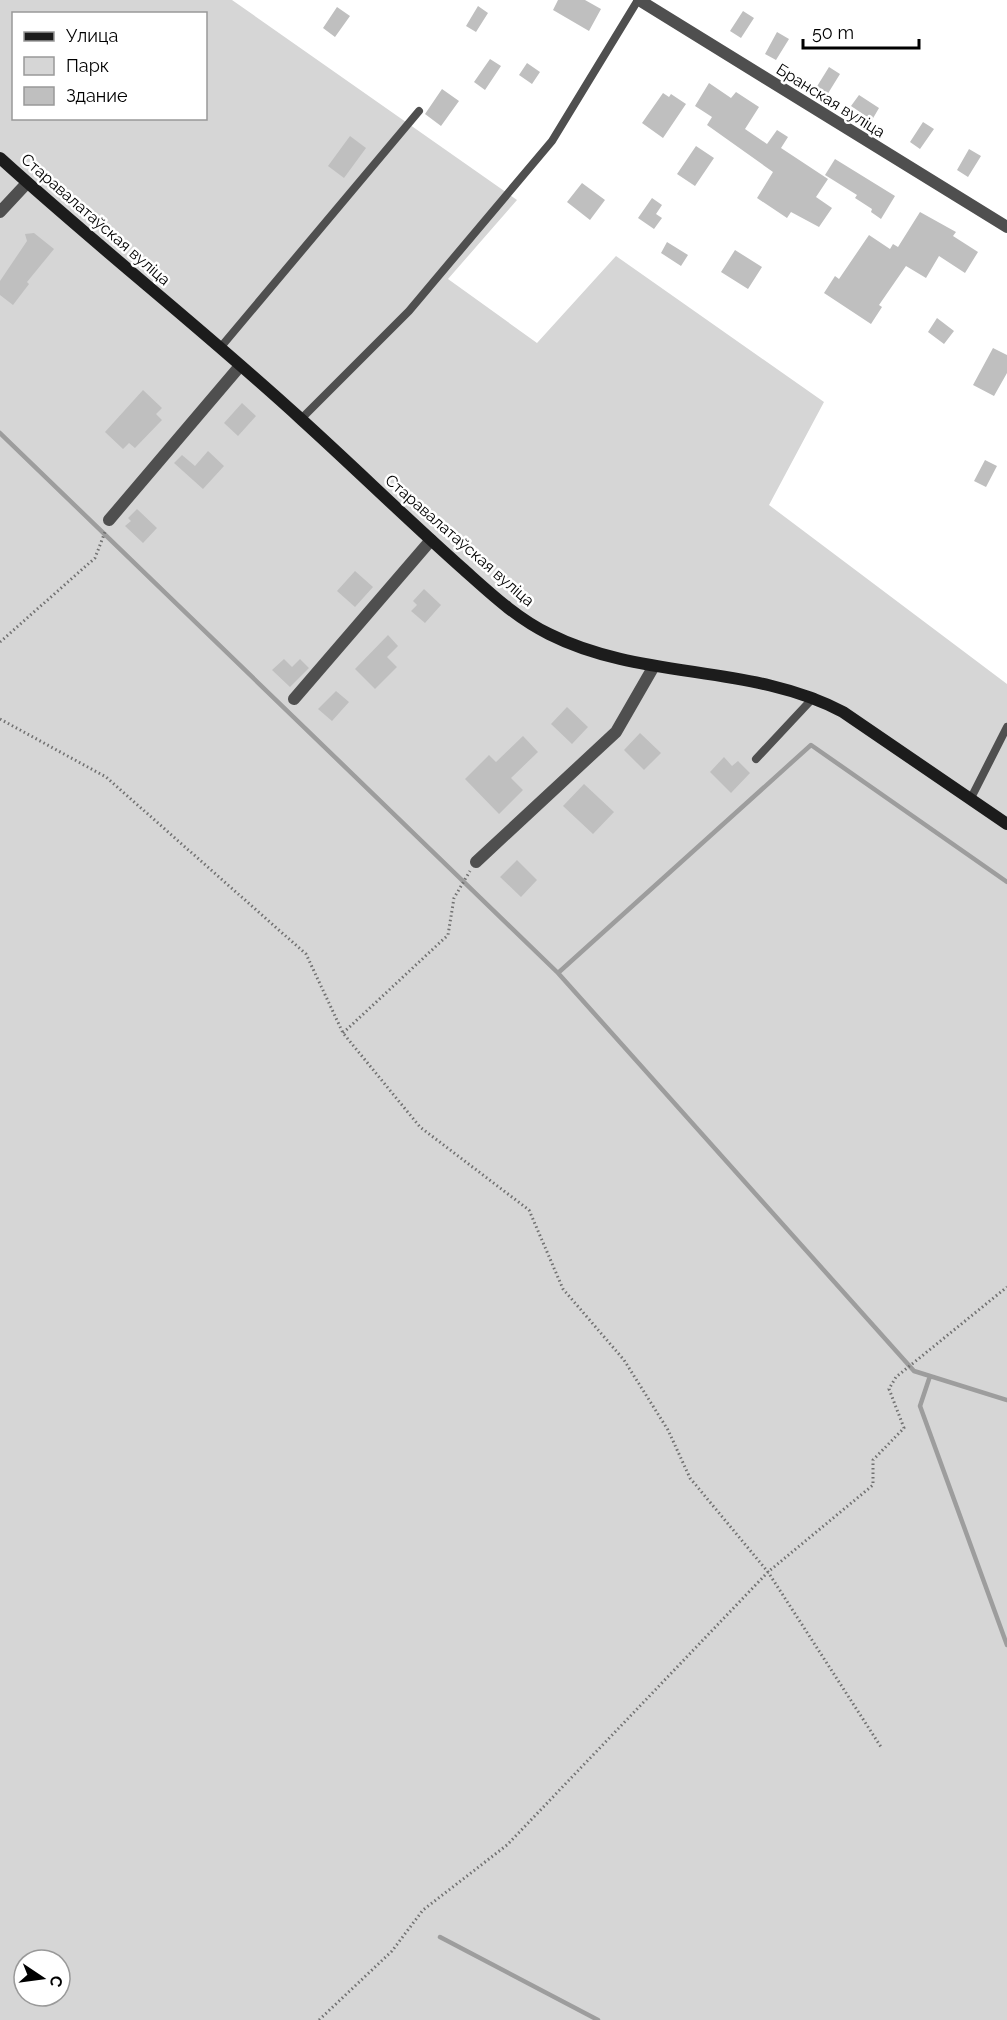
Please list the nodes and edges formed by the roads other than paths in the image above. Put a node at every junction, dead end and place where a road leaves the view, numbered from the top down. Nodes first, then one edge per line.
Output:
1 (638, 0) edge
2 (419, 111) dead end
3 (0, 158) edge
4 (27, 183) junction
5 (0, 212) edge
6 (1007, 227) edge
7 (220, 348) junction
8 (240, 366) junction
9 (301, 419) junction
10 (109, 520) road end
11 (431, 540) junction
12 (654, 666) junction
13 (814, 697) junction
14 (294, 699) dead end
15 (1007, 728) edge
16 (756, 759) dead end
17 (970, 800) junction
18 (1007, 824) edge
19 (476, 862) road end

1 - 6 street, Бранская вуліца
1 - 9 lane
2 - 7 lane
3 - 4 street, Старавалатаўская вуліца
4 - 5 street
4 - 7 street, Старавалатаўская вуліца
7 - 8 street, Старавалатаўская вуліца
8 - 9 street, Старавалатаўская вуліца
8 - 10 street
9 - 11 street, Старавалатаўская вуліца
11 - 12 street, Старавалатаўская вуліца
11 - 14 street
12 - 13 street, Старавалатаўская вуліца
12 - 19 street
13 - 16 lane
13 - 17 street, Старавалатаўская вуліца
15 - 17 lane
17 - 18 street, Старавалатаўская вуліца

